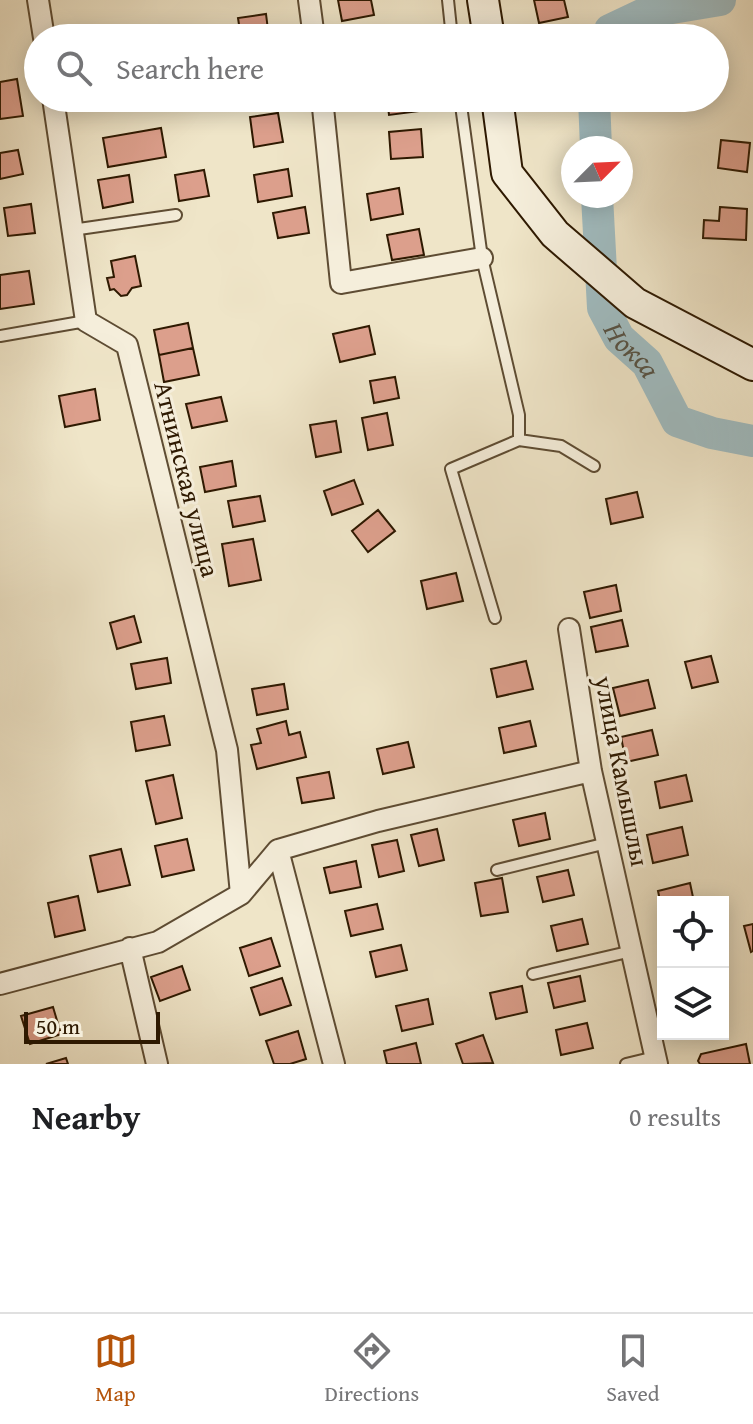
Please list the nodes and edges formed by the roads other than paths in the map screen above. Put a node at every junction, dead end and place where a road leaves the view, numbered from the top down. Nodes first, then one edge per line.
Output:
1 (38, 0) edge
2 (309, 0) edge
3 (448, 0) edge
4 (483, 0) edge
5 (42, 24) edge
6 (312, 24) edge
7 (451, 24) edge
8 (487, 24) edge
9 (55, 112) edge
10 (323, 112) edge
11 (462, 112) edge
12 (499, 112) edge
13 (176, 215) dead end
14 (72, 230) junction
15 (482, 258) junction
16 (86, 321) junction
17 (0, 336) edge
18 (753, 365) edge
19 (519, 440) junction
20 (594, 466) dead end
21 (495, 618) dead end
22 (569, 629) dead end
23 (591, 771) junction
24 (608, 843) junction
25 (278, 850) junction
26 (497, 870) dead end
27 (241, 894) junction
28 (130, 948) junction
29 (632, 951) junction
30 (533, 974) dead end
31 (0, 984) edge
32 (657, 1060) edge
33 (157, 1064) edge
34 (334, 1064) edge
35 (626, 1064) edge

1 - 5 street
2 - 6 street
3 - 7 lane
4 - 8 street
9 - 14 street
10 - 15 street
11 - 15 lane
12 - 18 street
13 - 14 lane
14 - 16 street
15 - 19 lane
16 - 17 lane
16 - 27 street, Атнинская улица
19 - 20 lane
19 - 21 lane
22 - 23 street, улица Камышлы
23 - 24 street, улица Камышлы
23 - 25 street
24 - 26 lane
24 - 29 street, улица Камышлы
25 - 27 street
25 - 34 street
27 - 28 street
28 - 31 street
28 - 33 street
29 - 30 lane
29 - 32 street, улица Камышлы
32 - 35 lane

